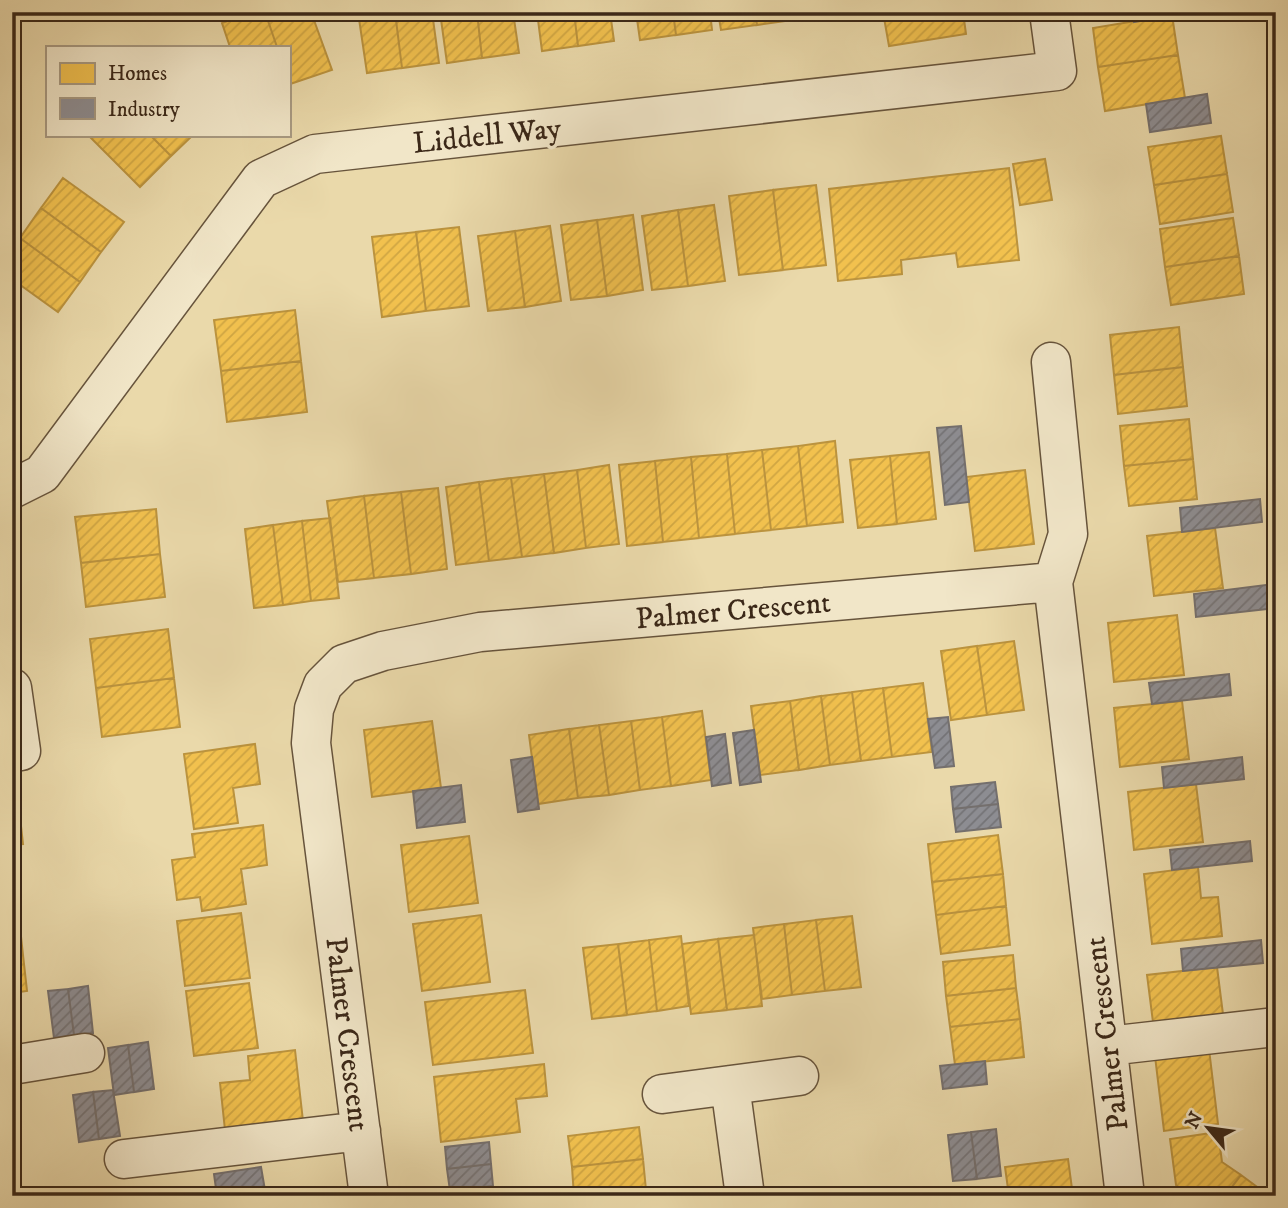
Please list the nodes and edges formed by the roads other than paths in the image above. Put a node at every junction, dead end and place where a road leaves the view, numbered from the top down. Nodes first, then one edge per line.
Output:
1 (1049, 12) edge
2 (1051, 362) dead end
3 (12, 489) edge
4 (1054, 582) junction
5 (12, 688) edge
6 (21, 751) dead end
7 (1276, 1027) edge
8 (1108, 1046) junction
9 (85, 1053) dead end
10 (12, 1065) edge
11 (799, 1076) dead end
12 (730, 1085) junction
13 (662, 1094) dead end
14 (360, 1131) junction
15 (124, 1158) dead end
16 (369, 1196) edge
17 (745, 1196) edge
18 (1125, 1196) edge

1 - 3 street, Liddell Way
2 - 4 street
4 - 8 street, Palmer Crescent
4 - 14 street, Palmer Crescent
5 - 6 street
7 - 8 street
8 - 18 street, Palmer Crescent
9 - 10 street
11 - 12 street
12 - 13 street
12 - 17 street
14 - 15 street
14 - 16 street, Palmer Crescent

